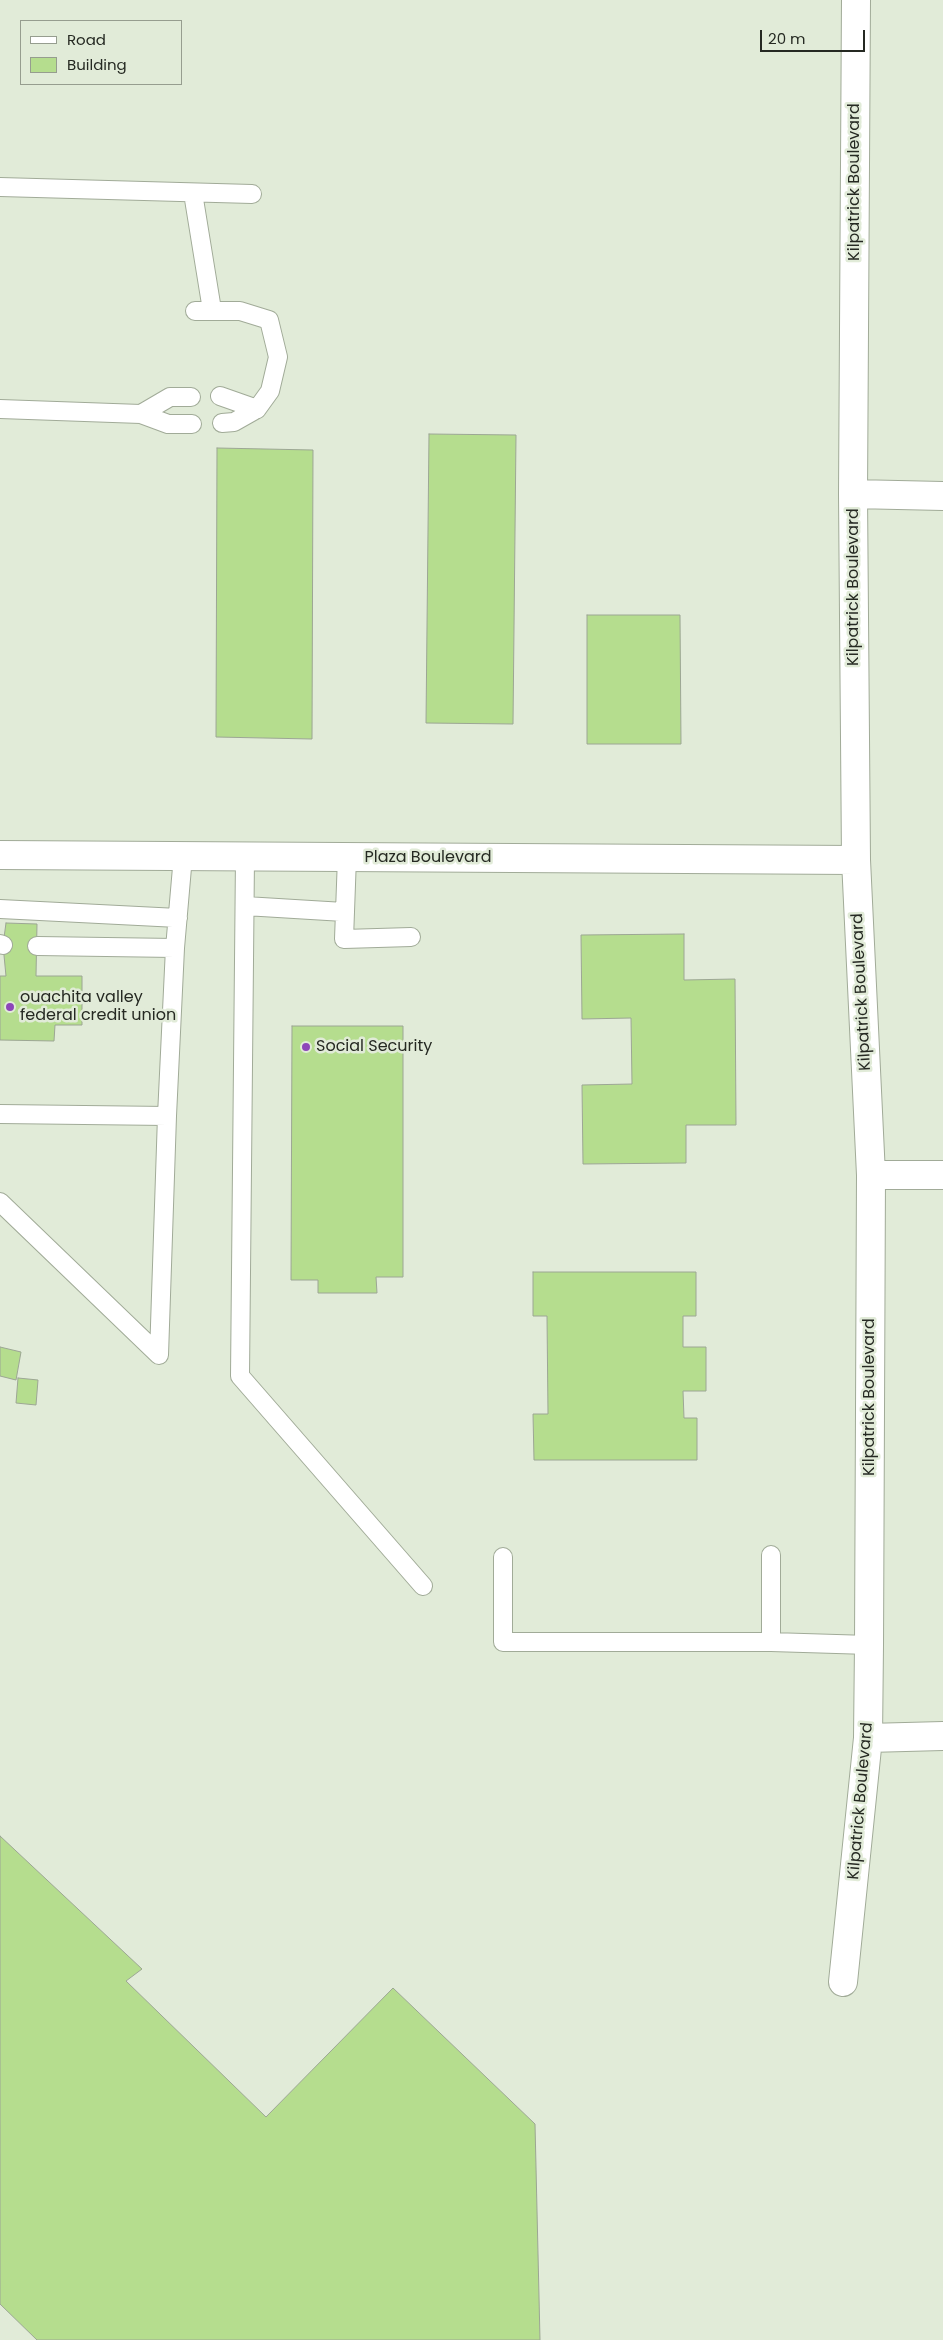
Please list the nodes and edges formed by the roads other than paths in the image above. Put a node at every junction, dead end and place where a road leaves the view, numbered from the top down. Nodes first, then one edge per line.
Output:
1 (856, 0) edge
2 (0, 188) edge
3 (194, 193) junction
4 (252, 194) dead end
5 (220, 396) dead end
6 (191, 397) dead end
7 (0, 409) edge
8 (257, 409) junction
9 (141, 414) junction
10 (222, 423) dead end
11 (192, 424) dead end
12 (853, 494) junction
13 (943, 496) edge
14 (0, 855) edge
15 (183, 856) junction
16 (246, 857) junction
17 (347, 858) junction
18 (856, 860) junction
19 (245, 906) junction
20 (0, 909) edge
21 (344, 912) junction
22 (178, 918) junction
23 (411, 937) dead end
24 (37, 946) dead end
25 (176, 948) junction
26 (0, 1114) edge
27 (167, 1116) junction
28 (871, 1174) junction
29 (943, 1175) edge
30 (0, 1202) edge
31 (772, 1555) dead end
32 (503, 1557) dead end
33 (423, 1586) dead end
34 (771, 1642) junction
35 (869, 1645) junction
36 (943, 1736) edge
37 (868, 1738) junction
38 (843, 1982) dead end

1 - 12 street, Kilpatrick Boulevard
2 - 3 lane
3 - 4 lane
3 - 8 lane
5 - 8 lane
6 - 9 lane
7 - 9 lane
8 - 10 lane
9 - 11 lane
12 - 13 street
12 - 18 street, Kilpatrick Boulevard
14 - 15 street, Plaza Boulevard
15 - 16 street, Plaza Boulevard
15 - 22 lane
16 - 17 street, Plaza Boulevard
16 - 19 lane
17 - 18 street, Plaza Boulevard
17 - 21 lane
18 - 28 street, Kilpatrick Boulevard
19 - 21 lane
19 - 33 lane
20 - 22 lane
21 - 23 lane
22 - 25 lane
24 - 25 lane
25 - 27 lane
26 - 27 lane
27 - 30 lane
28 - 29 street
28 - 35 street, Kilpatrick Boulevard
31 - 34 lane
32 - 34 lane
34 - 35 lane
35 - 37 street, Kilpatrick Boulevard
36 - 37 street
37 - 38 street, Kilpatrick Boulevard

